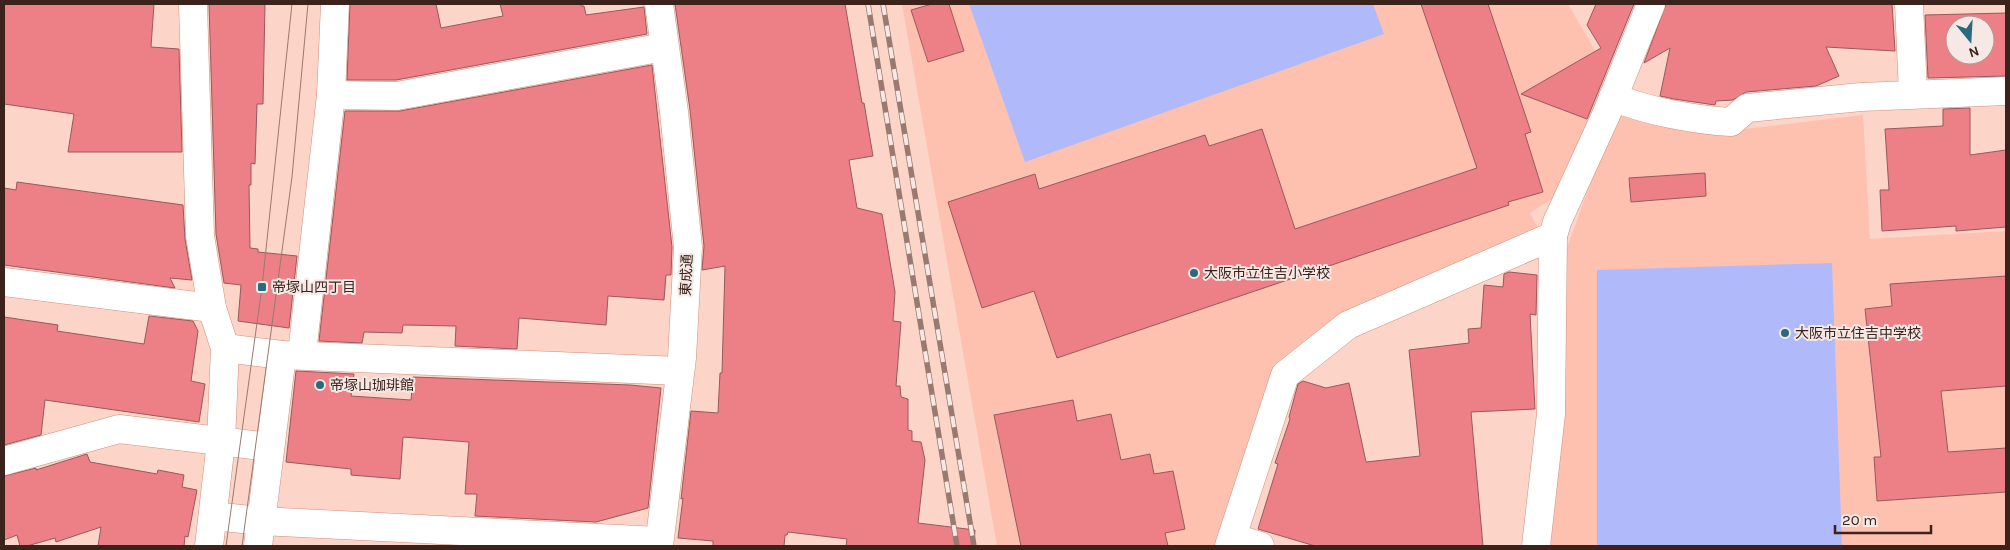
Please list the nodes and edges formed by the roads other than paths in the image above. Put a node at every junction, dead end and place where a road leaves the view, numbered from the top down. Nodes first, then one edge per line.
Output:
1 (193, 4) edge
2 (335, 4) edge
3 (659, 4) edge
4 (1651, 4) edge
5 (1909, 4) edge
6 (664, 46) junction
7 (2006, 91) edge
8 (1913, 93) junction
9 (331, 95) junction
10 (1613, 96) junction
11 (1553, 236) junction
12 (4, 282) edge
13 (212, 308) junction
14 (225, 348) junction
15 (292, 354) junction
16 (680, 371) junction
17 (221, 442) junction
18 (270, 447) junction
19 (4, 461) edge
20 (213, 516) junction
21 (259, 534) edge
22 (1230, 542) edge
23 (659, 544) edge
24 (209, 546) edge
25 (1260, 546) edge
26 (1536, 546) edge

1 - 13 street
2 - 9 street
3 - 6 street, 東成通
4 - 10 street
5 - 8 street
6 - 9 street
6 - 16 street, 東成通
7 - 8 street
8 - 10 street
9 - 15 street
10 - 11 street
11 - 22 street
11 - 26 street
12 - 13 street
13 - 14 street
14 - 15 street
14 - 17 street
15 - 16 street
15 - 18 street
16 - 23 street, 東成通
17 - 18 street
17 - 19 street
17 - 20 street
18 - 21 street
20 - 21 street
20 - 24 street
21 - 23 street
22 - 25 street

